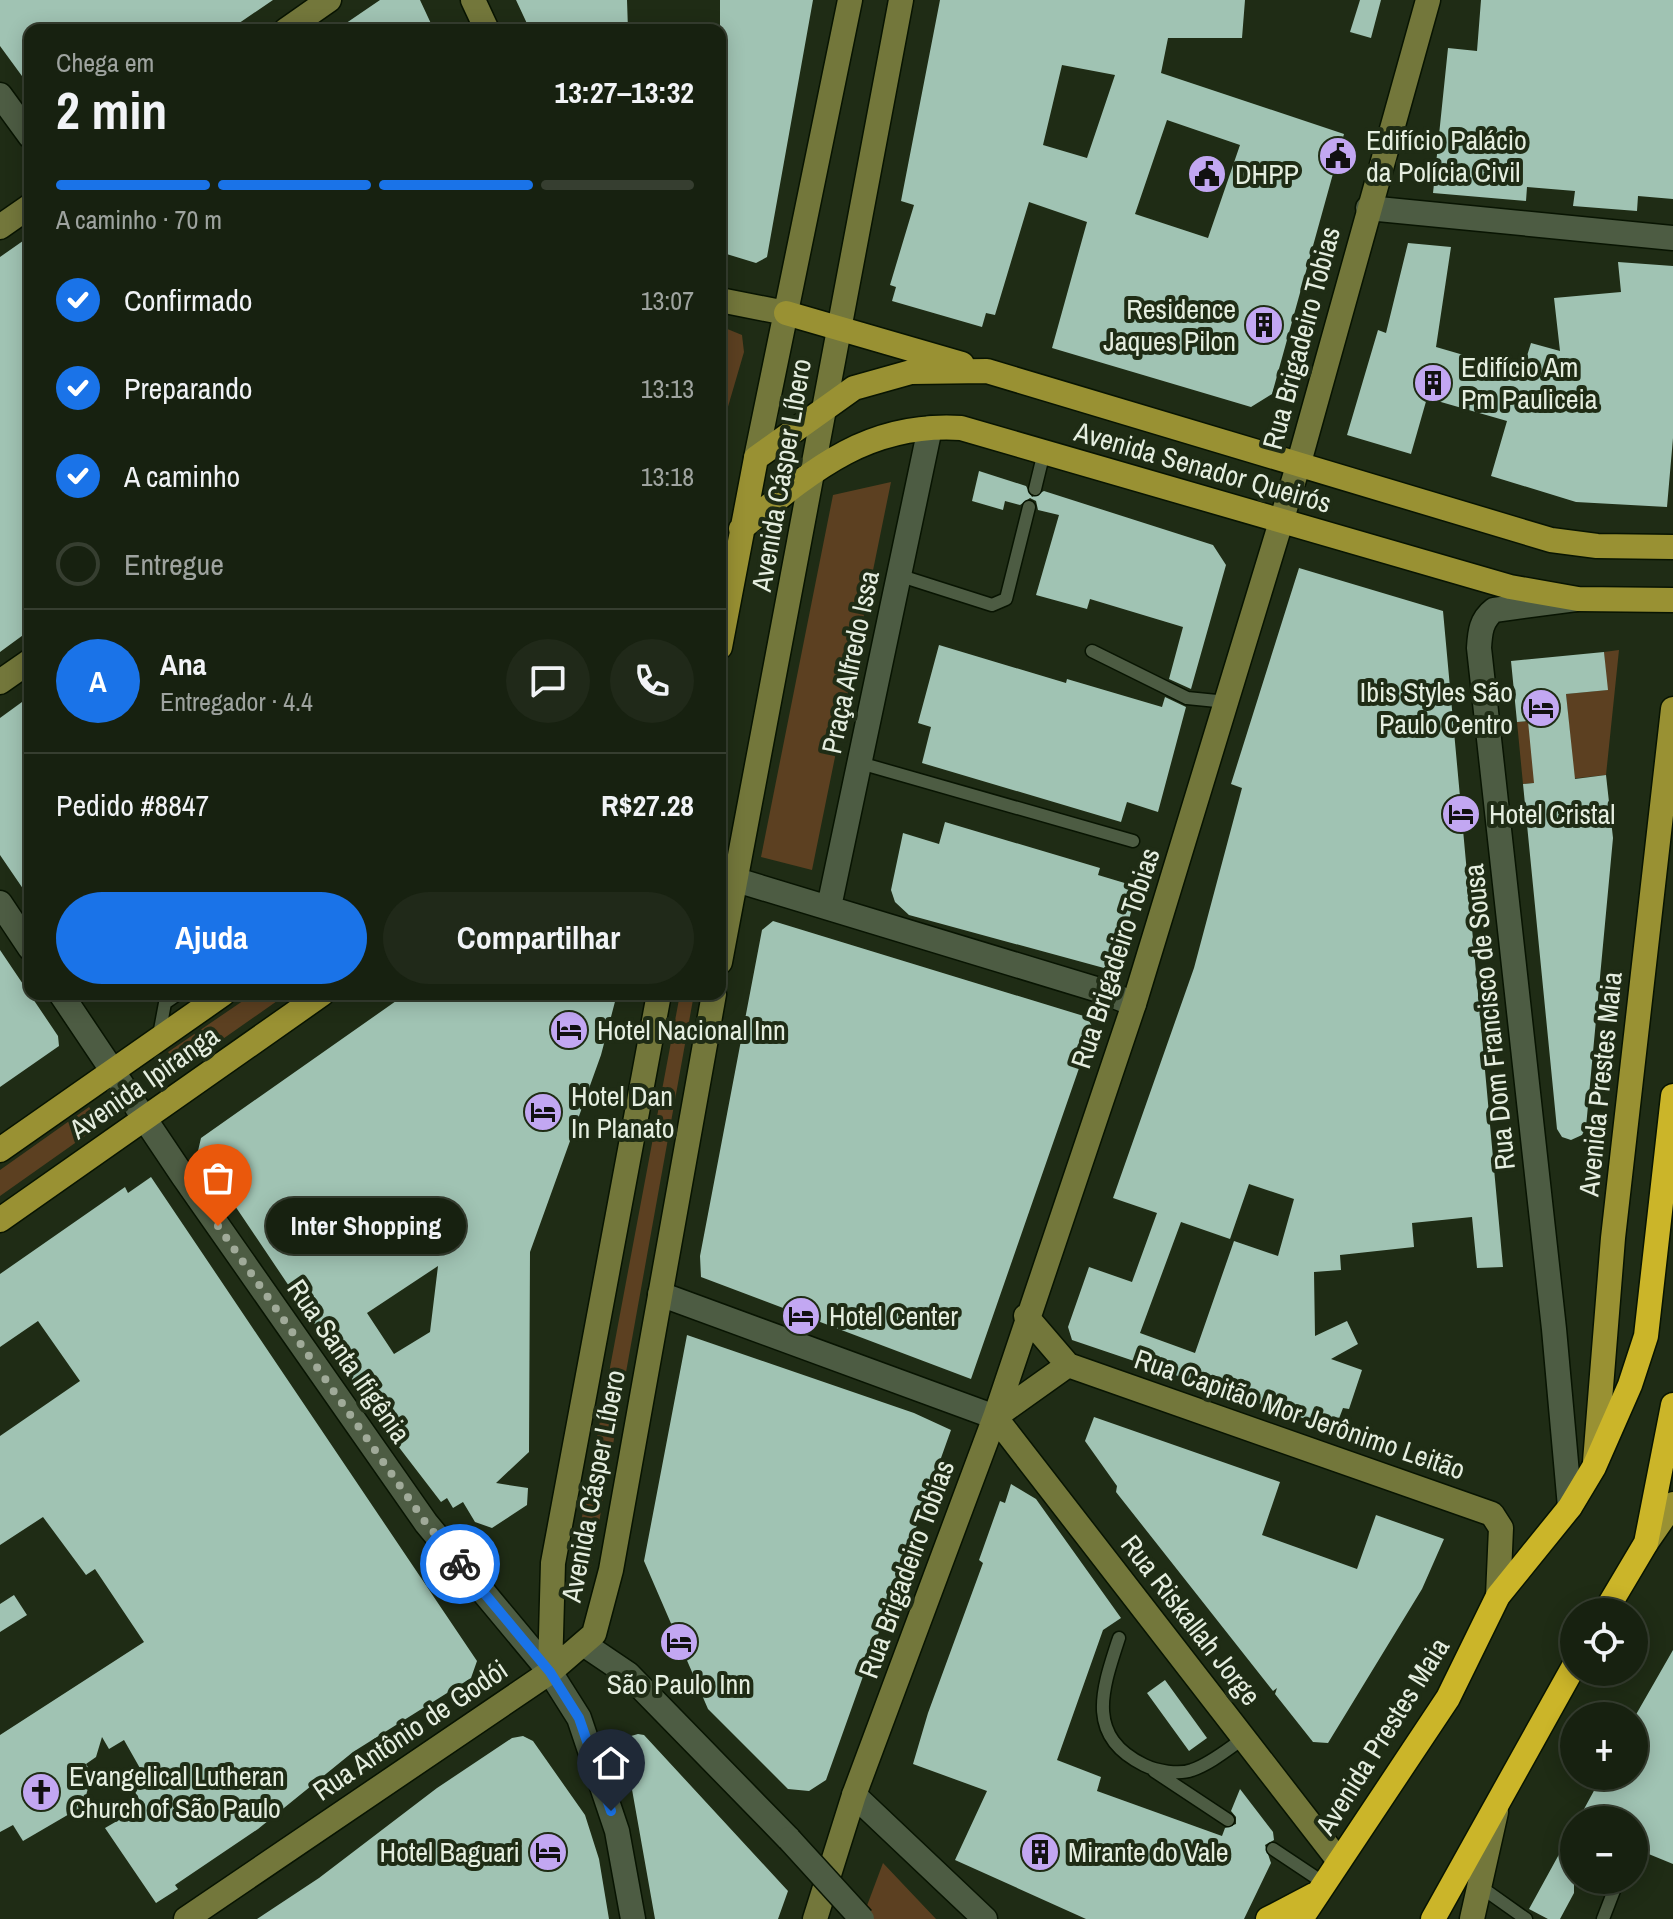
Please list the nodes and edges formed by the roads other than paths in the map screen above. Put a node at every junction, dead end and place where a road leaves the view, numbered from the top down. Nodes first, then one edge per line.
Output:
1 (329, 0) edge
2 (473, 0) edge
3 (850, 0) edge
4 (901, 0) edge
5 (1428, 0) edge
6 (295, 24) edge
7 (484, 24) edge
8 (0, 95) edge
9 (24, 128) edge
10 (1368, 208) junction
11 (24, 210) edge
12 (0, 227) edge
13 (1673, 238) edge
14 (726, 301) edge
15 (786, 313) junction
16 (840, 326) junction
17 (987, 371) junction
18 (823, 409) junction
19 (930, 428) junction
20 (1044, 452) junction
21 (756, 458) junction
22 (1298, 466) junction
23 (812, 470) junction
24 (1035, 489) dead end
25 (1029, 507) dead end
26 (1281, 522) junction
27 (741, 529) junction
28 (1673, 547) edge
29 (898, 575) junction
30 (726, 589) edge
31 (1578, 599) junction
32 (1673, 600) edge
33 (1092, 651) dead end
34 (24, 665) edge
35 (0, 682) edge
36 (1227, 702) junction
37 (1673, 709) edge
38 (860, 763) junction
39 (1133, 841) dead end
40 (727, 877) edge
41 (0, 903) edge
42 (829, 907) junction
43 (24, 939) edge
44 (65, 1000) edge
45 (169, 1000) edge
46 (214, 1000) edge
47 (313, 1000) edge
48 (658, 1000) edge
49 (713, 1000) edge
50 (1134, 1004) junction
51 (159, 1039) junction
52 (113, 1071) junction
53 (1673, 1096) edge
54 (144, 1118) junction
55 (0, 1150) edge
56 (0, 1220) edge
57 (660, 1294) junction
58 (1026, 1316) junction
59 (1068, 1365) junction
60 (1673, 1405) edge
61 (995, 1417) junction
62 (1594, 1467) junction
63 (1673, 1504) edge
64 (1570, 1507) junction
65 (1673, 1524) edge
66 (1646, 1543) junction
67 (1498, 1596) junction
68 (1613, 1598) edge
69 (1119, 1638) dead end
70 (585, 1645) junction
71 (550, 1672) junction
72 (1563, 1686) edge
73 (1244, 1738) junction
74 (1153, 1769) junction
75 (854, 1795) junction
76 (1498, 1803) junction
77 (1228, 1820) dead end
78 (1273, 1849) dead end
79 (1339, 1861) junction
80 (1478, 1885) junction
81 (1320, 1889) junction
82 (1613, 1894) edge
83 (186, 1919) edge
84 (633, 1919) edge
85 (815, 1919) edge
86 (862, 1919) edge
87 (985, 1919) edge
88 (1268, 1919) edge
89 (1301, 1919) edge
90 (1433, 1919) edge
91 (1472, 1919) edge
92 (1526, 1919) edge
93 (1603, 1919) edge

1 - 6 street
2 - 7 street
3 - 15 street, Avenida Cásper Líbero
4 - 16 street, Avenida Cásper Líbero
5 - 10 street, Rua Brigadeiro Tobias
8 - 9 street
10 - 13 street
10 - 22 street, Rua Brigadeiro Tobias
11 - 12 street
14 - 15 street
15 - 16 main road
15 - 21 street, Avenida Cásper Líbero
16 - 17 main road
16 - 18 street, Avenida Cásper Líbero
17 - 18 main road, Avenida Senador Queirós
17 - 22 main road, Avenida Senador Queirós
18 - 21 main road, Avenida Senador Queirós
18 - 23 street, Avenida Cásper Líbero
19 - 20 main road, Avenida Senador Queirós
19 - 23 main road, Avenida Senador Queirós
19 - 29 street, Praça Alfredo Issa
20 - 24 lane
20 - 26 main road, Avenida Senador Queirós
21 - 27 main road, Avenida Cásper Líbero
22 - 26 street, Rua Brigadeiro Tobias
22 - 28 main road, Avenida Senador Queirós
23 - 27 main road, Avenida Senador Queirós
23 - 40 street, Avenida Cásper Líbero
25 - 29 lane
26 - 31 main road, Avenida Senador Queirós
26 - 36 street, Rua Brigadeiro Tobias
27 - 30 main road, Avenida Cásper Líbero
29 - 38 street, Praça Alfredo Issa
31 - 32 main road, Avenida Senador Queirós
31 - 64 street, Rua Dom Francisco de Sousa
33 - 36 lane
34 - 35 street
36 - 50 street, Rua Brigadeiro Tobias
37 - 62 main road, Avenida Prestes Maia
38 - 39 lane
38 - 42 street, Praça Alfredo Issa
40 - 42 street
41 - 43 street
42 - 50 street
44 - 52 street, Rua Santa Ifigênia
45 - 51 lane
46 - 51 main road, Avenida Ipiranga
47 - 54 main road, Avenida Ipiranga
48 - 71 street, Avenida Cásper Líbero
49 - 57 street, Avenida Cásper Líbero
50 - 58 street, Rua Brigadeiro Tobias
51 - 52 main road, Avenida Ipiranga
52 - 54 street, Rua Santa Ifigênia
52 - 55 main road, Avenida Ipiranga
53 - 62 highway, Avenida Prestes Maia
54 - 56 main road, Avenida Ipiranga
54 - 71 street, Rua Santa Ifigênia
57 - 61 street
57 - 70 street, Avenida Cásper Líbero
58 - 59 street
58 - 61 street, Rua Brigadeiro Tobias
59 - 61 street
59 - 67 street, Rua Capitão Mor Jerônimo Leitão
60 - 66 highway
61 - 73 street, Rua Riskallah Jorge
61 - 75 street, Rua Brigadeiro Tobias
62 - 64 highway, Avenida Prestes Maia
63 - 66 main road
64 - 67 highway, Avenida Prestes Maia
65 - 66 street
66 - 68 highway
67 - 79 highway, Avenida Prestes Maia
69 - 74 lane
70 - 71 street, Avenida Cásper Líbero
70 - 86 street, bridge
71 - 83 street, Rua Antônio de Godói
71 - 84 street, Rua Santa Ifigênia
72 - 76 highway
73 - 74 lane
73 - 79 street, Rua Riskallah Jorge
74 - 77 lane
75 - 85 street, Rua Brigadeiro Tobias
75 - 87 street
76 - 80 street
76 - 90 highway
78 - 81 lane
79 - 81 highway, Avenida Prestes Maia
80 - 91 street
80 - 92 lane
81 - 88 highway
81 - 89 highway, Avenida Prestes Maia
82 - 93 lane

